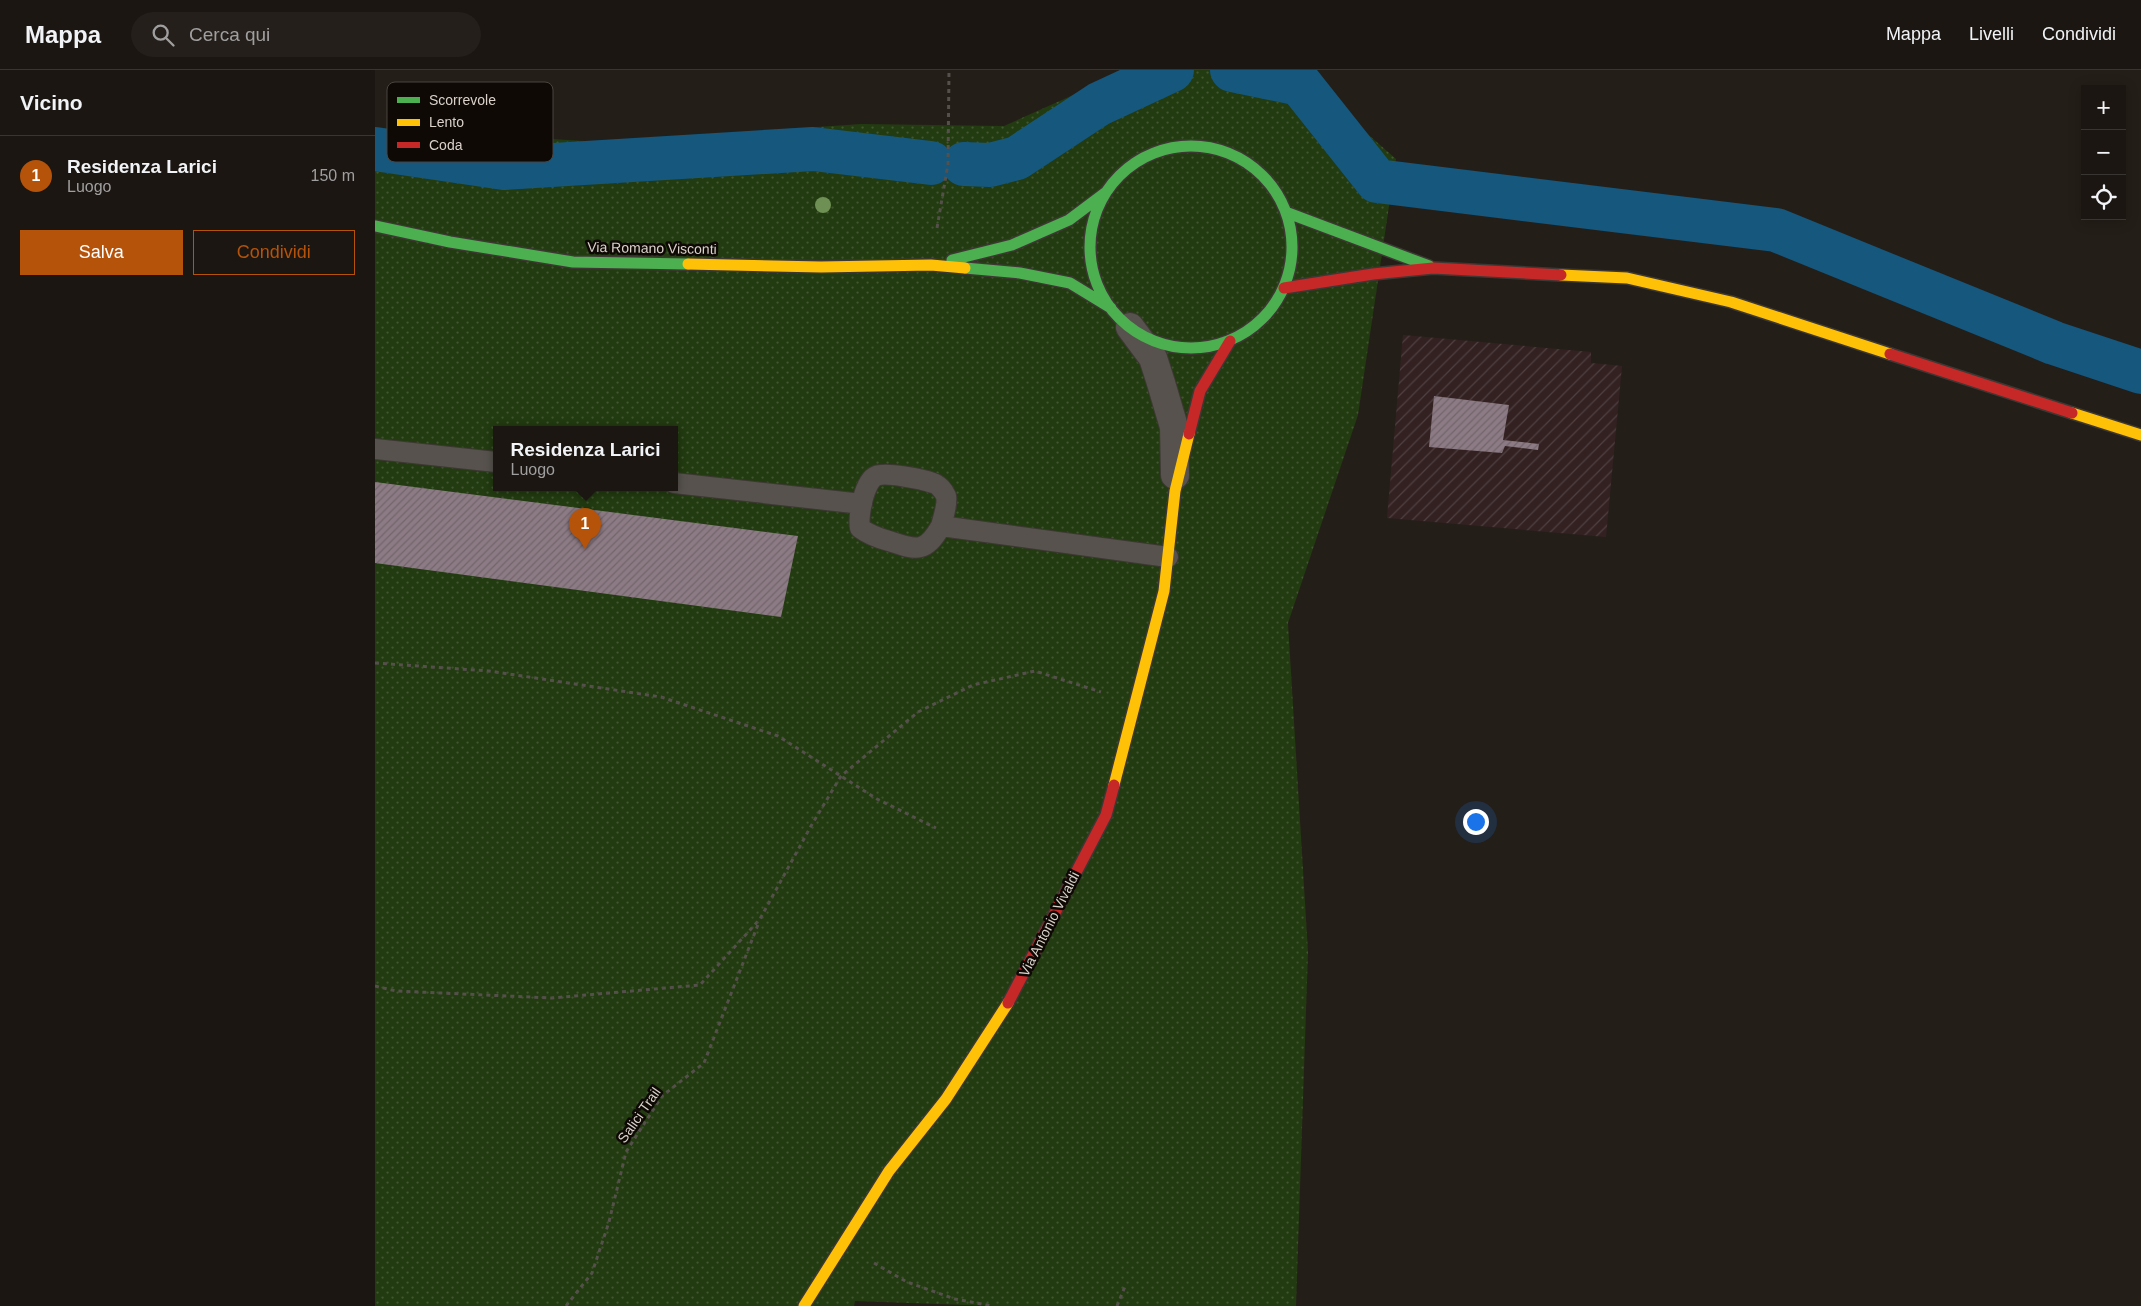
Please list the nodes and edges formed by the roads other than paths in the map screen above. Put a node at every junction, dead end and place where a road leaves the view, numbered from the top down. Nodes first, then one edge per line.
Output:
1 (1106, 193) junction
2 (1287, 214) junction
3 (375, 226) edge
4 (931, 265) junction
5 (1433, 268) junction
6 (1284, 288) junction
7 (1120, 318) junction
8 (1230, 341) junction
9 (2141, 435) edge
10 (375, 448) edge
11 (493, 462) edge
12 (678, 483) edge
13 (1175, 491) junction
14 (862, 504) junction
15 (941, 526) junction
16 (1168, 557) junction
17 (804, 1306) edge

1 - 2 street
1 - 4 street, Via Romano Visconti
1 - 7 street
2 - 5 street
2 - 6 street
3 - 4 street, Via Romano Visconti
4 - 7 street, Via Romano Visconti
5 - 6 street
5 - 9 street
6 - 8 street
7 - 8 street, Via Romano Visconti
7 - 13 street, Via Antonio Vivaldi
8 - 13 street, Via Antonio Vivaldi
10 - 11 lane
12 - 14 lane
13 - 16 street, Via Antonio Vivaldi
14 - 15 lane
14 - 15 lane
15 - 16 lane
16 - 17 street, Via Antonio Vivaldi

